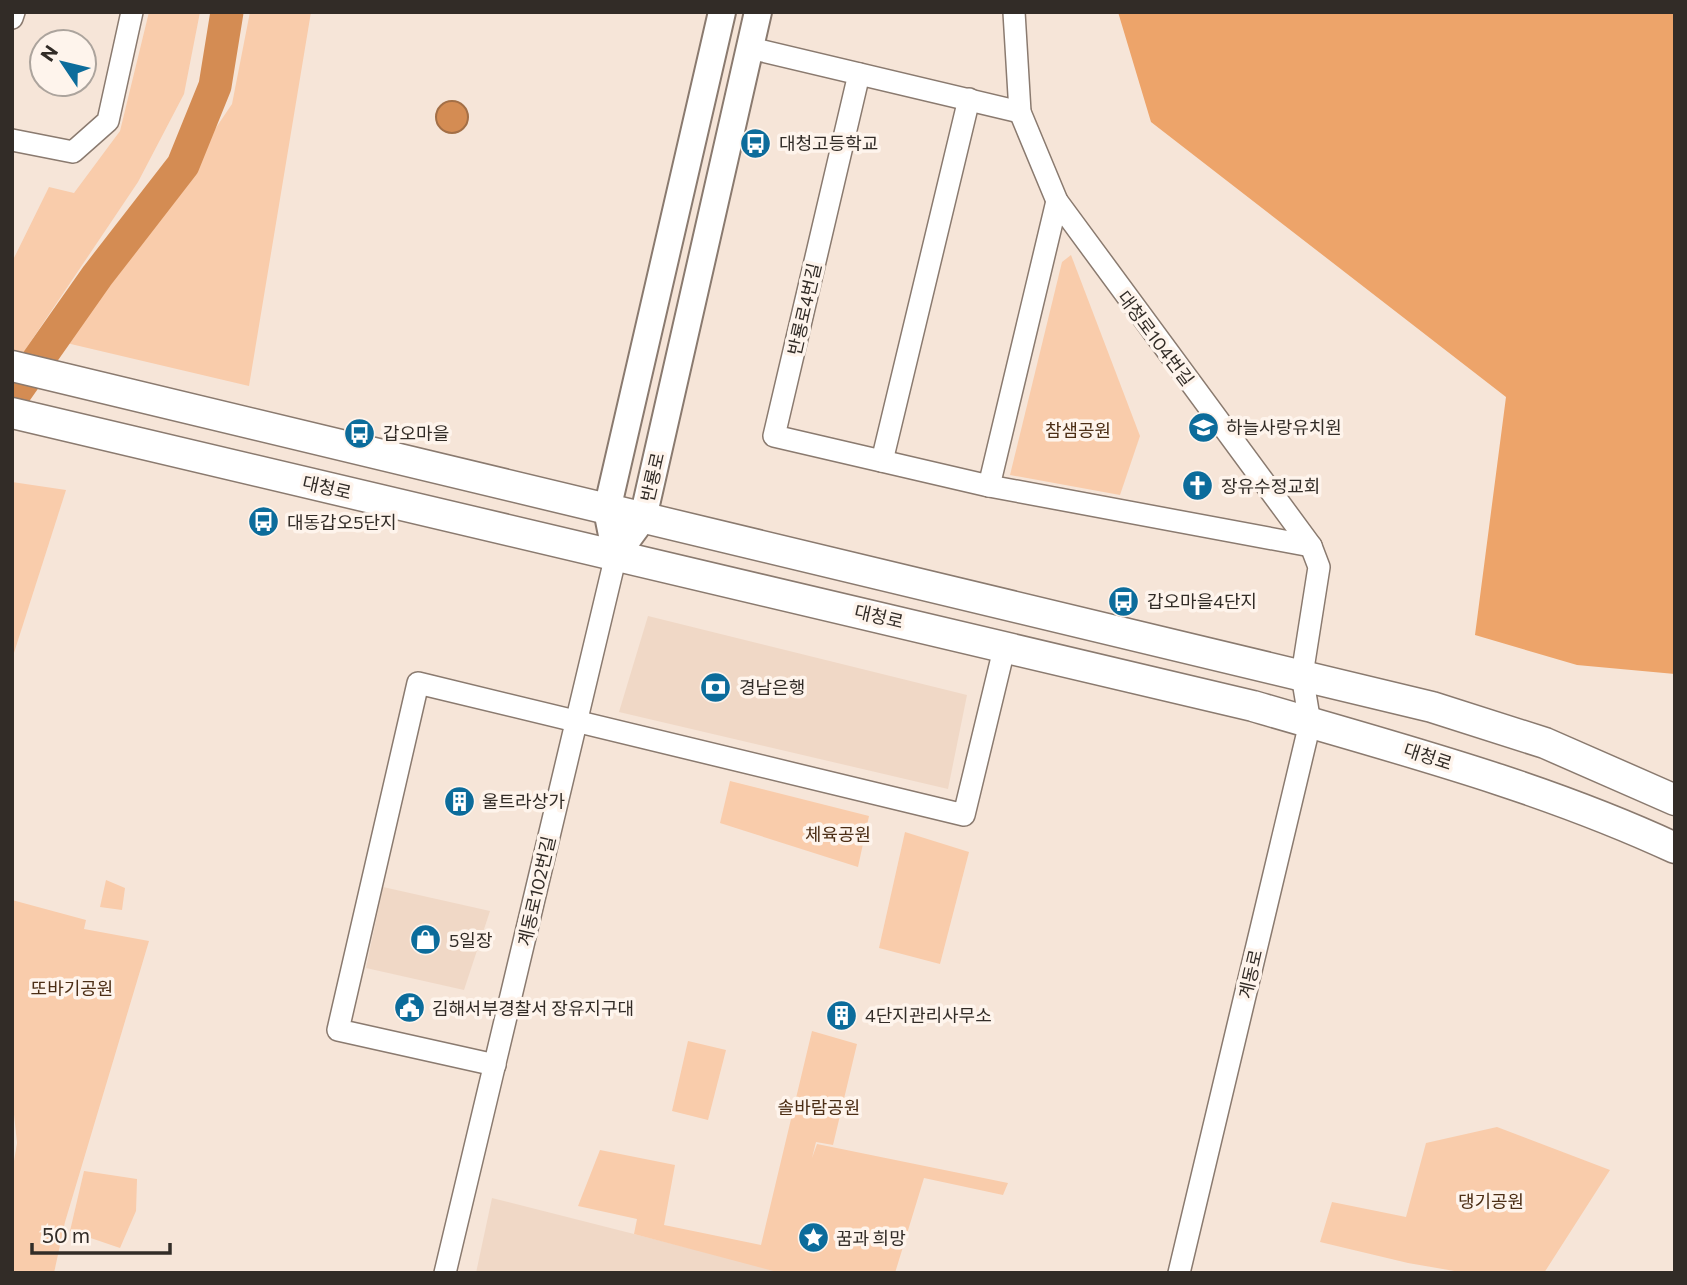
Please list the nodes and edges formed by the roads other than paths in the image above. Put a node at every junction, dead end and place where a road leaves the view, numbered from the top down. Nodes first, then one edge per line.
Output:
1 (13, 12) edge
2 (132, 12) edge
3 (723, 12) edge
4 (758, 12) edge
5 (1014, 12) edge
6 (12, 18) edge
7 (750, 48) junction
8 (859, 74) junction
9 (968, 99) junction
10 (1020, 112) junction
11 (12, 140) edge
12 (1057, 201) junction
13 (12, 366) edge
14 (12, 413) edge
15 (882, 461) junction
16 (989, 486) junction
17 (607, 510) junction
18 (643, 518) junction
19 (1311, 546) junction
20 (616, 555) junction
21 (1005, 645) junction
22 (1302, 675) junction
23 (576, 722) junction
24 (1310, 723) junction
25 (1675, 800) edge
26 (1675, 848) edge
27 (495, 1065) junction
28 (445, 1273) edge
29 (1179, 1273) edge

1 - 6 street
2 - 11 street
3 - 17 street, 반룡로
4 - 7 street, 반룡로
5 - 10 street, 대청로104번길
7 - 8 street
7 - 18 street, 반룡로
8 - 9 street
8 - 15 street, 반룡로4번길
9 - 10 street
9 - 15 street
10 - 12 street, 대청로104번길
12 - 16 street
12 - 19 street, 대청로104번길
13 - 17 main road
14 - 20 main road, 대청로
15 - 16 street, 반룡로4번길
16 - 19 street, 반룡로4번길
17 - 18 main road
17 - 20 street, 반룡로
18 - 20 street, 반룡로
18 - 22 main road
19 - 22 street, 대청로104번길
20 - 21 main road, 대청로
20 - 23 street, 계동로102번길
21 - 23 street
21 - 24 main road, 대청로
22 - 24 street, 계동로
22 - 25 main road
23 - 27 street, 계동로102번길
23 - 27 street
24 - 26 main road, 대청로
24 - 29 street, 계동로
27 - 28 street, 계동로102번길

